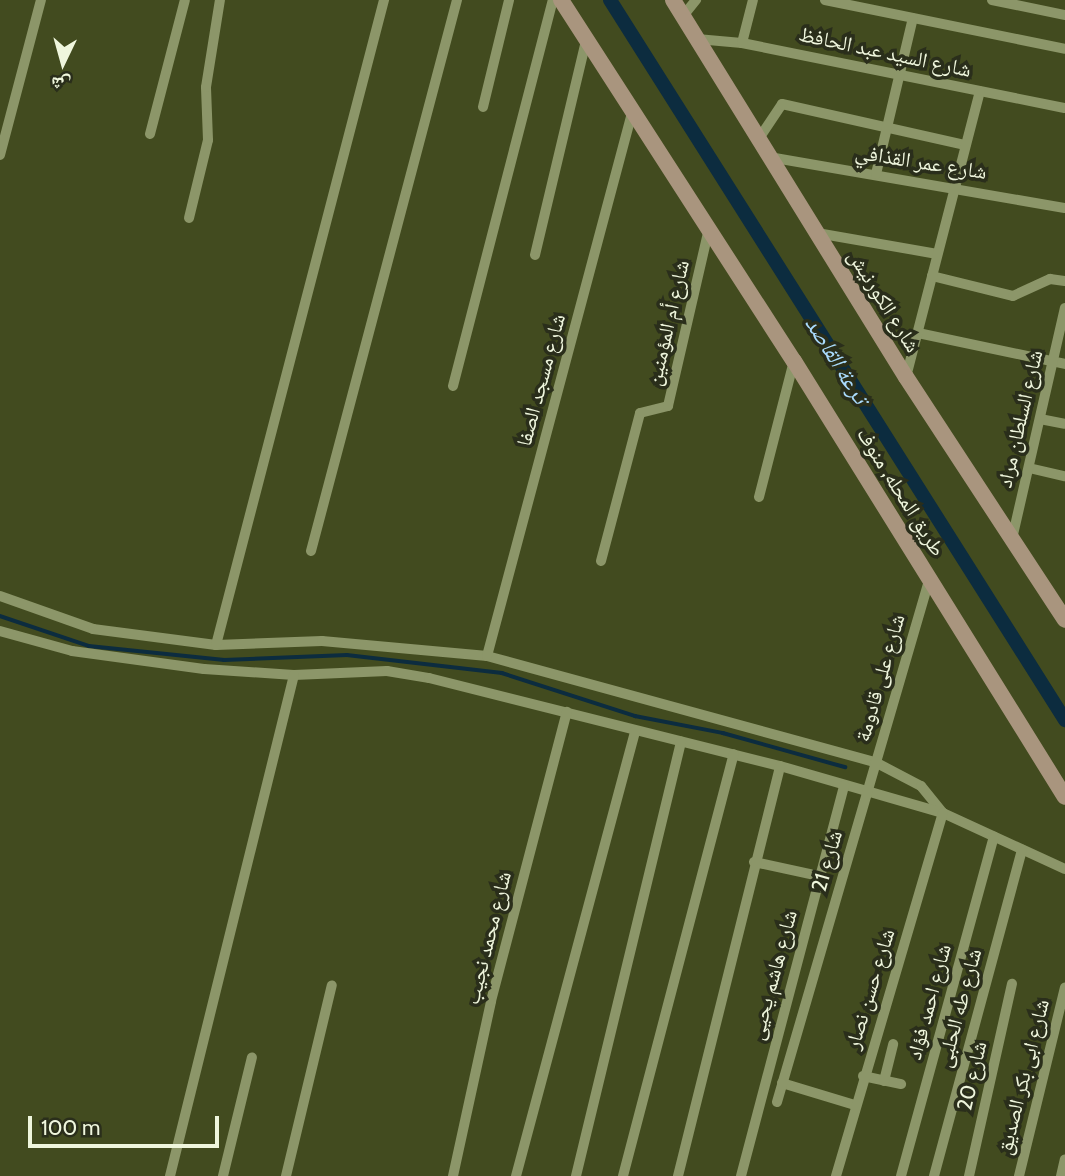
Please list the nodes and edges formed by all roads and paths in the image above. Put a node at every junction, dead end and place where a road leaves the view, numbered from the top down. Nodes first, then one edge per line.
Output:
1 (41, 0) edge
2 (185, 0) edge
3 (220, 0) edge
4 (384, 0) edge
5 (457, 0) edge
6 (509, 0) edge
7 (553, 0) edge
8 (561, 0) edge
9 (673, 0) edge
10 (696, 0) edge
11 (752, 0) edge
12 (825, 0) edge
13 (992, 0) edge
14 (1065, 15) edge
15 (683, 16) junction
16 (914, 18) junction
17 (697, 39) junction
18 (586, 41) junction
19 (742, 43) junction
20 (1065, 49) edge
21 (900, 75) junction
22 (980, 91) junction
23 (483, 107) dead end
24 (1065, 108) edge
25 (632, 113) junction
26 (887, 128) junction
27 (150, 135) dead end
28 (758, 140) junction
29 (965, 145) junction
30 (0, 155) edge
31 (769, 157) junction
32 (876, 174) junction
33 (954, 186) junction
34 (1065, 208) edge
35 (189, 218) dead end
36 (708, 233) junction
37 (817, 233) junction
38 (937, 254) junction
39 (535, 255) dead end
40 (932, 276) junction
41 (1065, 281) edge
42 (1065, 308) edge
43 (1062, 331) edge
44 (918, 333) junction
45 (794, 361) junction
46 (1053, 362) junction
47 (1065, 364) edge
48 (906, 377) junction
49 (453, 386) dead end
50 (1040, 419) junction
51 (1065, 424) edge
52 (1028, 468) junction
53 (1065, 476) edge
54 (759, 497) dead end
55 (1012, 539) junction
56 (311, 551) dead end
57 (601, 561) dead end
58 (930, 576) junction
59 (0, 596) edge
60 (1065, 620) edge
61 (0, 631) edge
62 (216, 645) junction
63 (487, 656) junction
64 (294, 675) junction
65 (567, 712) junction
66 (635, 732) junction
67 (681, 741) junction
68 (734, 754) junction
69 (875, 762) junction
70 (780, 766) junction
71 (844, 785) junction
72 (867, 792) junction
73 (1065, 797) edge
74 (943, 813) junction
75 (994, 837) junction
76 (1022, 850) junction
77 (754, 862) junction
78 (1065, 869) edge
79 (819, 876) junction
80 (1012, 984) dead end
81 (332, 985) dead end
82 (1065, 988) edge
83 (893, 1044) dead end
84 (252, 1057) dead end
85 (863, 1076) junction
86 (884, 1081) junction
87 (782, 1083) junction
88 (901, 1084) dead end
89 (777, 1102) dead end
90 (855, 1105) junction
91 (1065, 1159) edge
92 (170, 1176) edge
93 (223, 1176) edge
94 (286, 1176) edge
95 (453, 1176) edge
96 (516, 1176) edge
97 (576, 1176) edge
98 (623, 1176) edge
99 (678, 1176) edge
100 (741, 1176) edge
101 (836, 1176) edge
102 (901, 1176) edge
103 (934, 1176) edge
104 (969, 1176) edge
105 (1019, 1176) edge
106 (1061, 1176) edge

1 - 30 street
2 - 27 street
3 - 35 street
4 - 62 street
5 - 56 street
6 - 23 street
7 - 49 street
8 - 18 main road, طريق المحله, منوف
9 - 15 main road, شارع الكورنيش
10 - 15 street
11 - 19 street
12 - 16 street
13 - 14 street
15 - 17 main road, شارع الكورنيش
16 - 20 street
16 - 21 street
17 - 19 street, شارع السيد عبد الحافظ
17 - 28 main road, شارع الكورنيش
18 - 25 main road, طريق المحله, منوف
18 - 39 street
19 - 21 street, شارع السيد عبد الحافظ
21 - 22 street, شارع السيد عبد الحافظ
21 - 26 street
22 - 24 street, شارع السيد عبد الحافظ
22 - 29 street
25 - 36 main road, طريق المحله, منوف
25 - 63 street, شارع مسجد الصفا
26 - 28 street
26 - 29 street
26 - 32 street
28 - 31 main road, شارع الكورنيش
29 - 33 street
31 - 32 street, شارع عمر القذافي
31 - 37 main road, شارع الكورنيش
32 - 33 street, شارع عمر القذافي
33 - 34 street, شارع عمر القذافي
33 - 38 street
36 - 45 main road, طريق المحله, منوف
36 - 57 street, شارع أم المؤمنين
37 - 38 street
37 - 48 main road, شارع الكورنيش
38 - 40 street
40 - 41 street
40 - 44 street
42 - 43 street, شارع السلطان مراد
43 - 46 street, شارع السلطان مراد
44 - 46 street
44 - 48 street
45 - 54 street
45 - 58 main road, طريق المحله, منوف
46 - 47 street
46 - 50 street, شارع السلطان مراد
48 - 55 main road, شارع الكورنيش
50 - 51 street
50 - 52 street, شارع السلطان مراد
52 - 53 street
52 - 55 street, شارع السلطان مراد
55 - 60 main road, شارع الكورنيش
58 - 69 street, شارع على قادومة
58 - 73 main road, طريق المحله, منوف
59 - 62 street
61 - 64 street
62 - 63 street
63 - 69 street
64 - 65 street
64 - 92 street
65 - 66 street
65 - 95 street, شارع محمد نجيب
66 - 67 street
66 - 96 street
67 - 68 street
67 - 97 street
68 - 70 street
68 - 98 street
69 - 72 street, شارع على قادومة
69 - 74 street
70 - 71 street
70 - 77 street
71 - 72 street
71 - 79 street, شارع هاشم يحيى
72 - 74 street
72 - 87 street, شارع 21
74 - 75 street
74 - 85 street, شارع حسن نصار
75 - 76 street
75 - 102 street, شارع احمد فؤاد
76 - 78 street
76 - 103 street, شارع طه الحلبى
77 - 79 street
77 - 99 street
79 - 100 street, شارع هاشم يحيى
80 - 104 street, شارع 20
81 - 94 street
82 - 105 street, شارع ابى بكر الصديق
83 - 86 street
84 - 93 street
85 - 86 street
85 - 90 street, شارع حسن نصار
86 - 88 street
87 - 89 street, شارع 21
87 - 90 street
90 - 101 street, شارع حسن نصار
91 - 106 street

